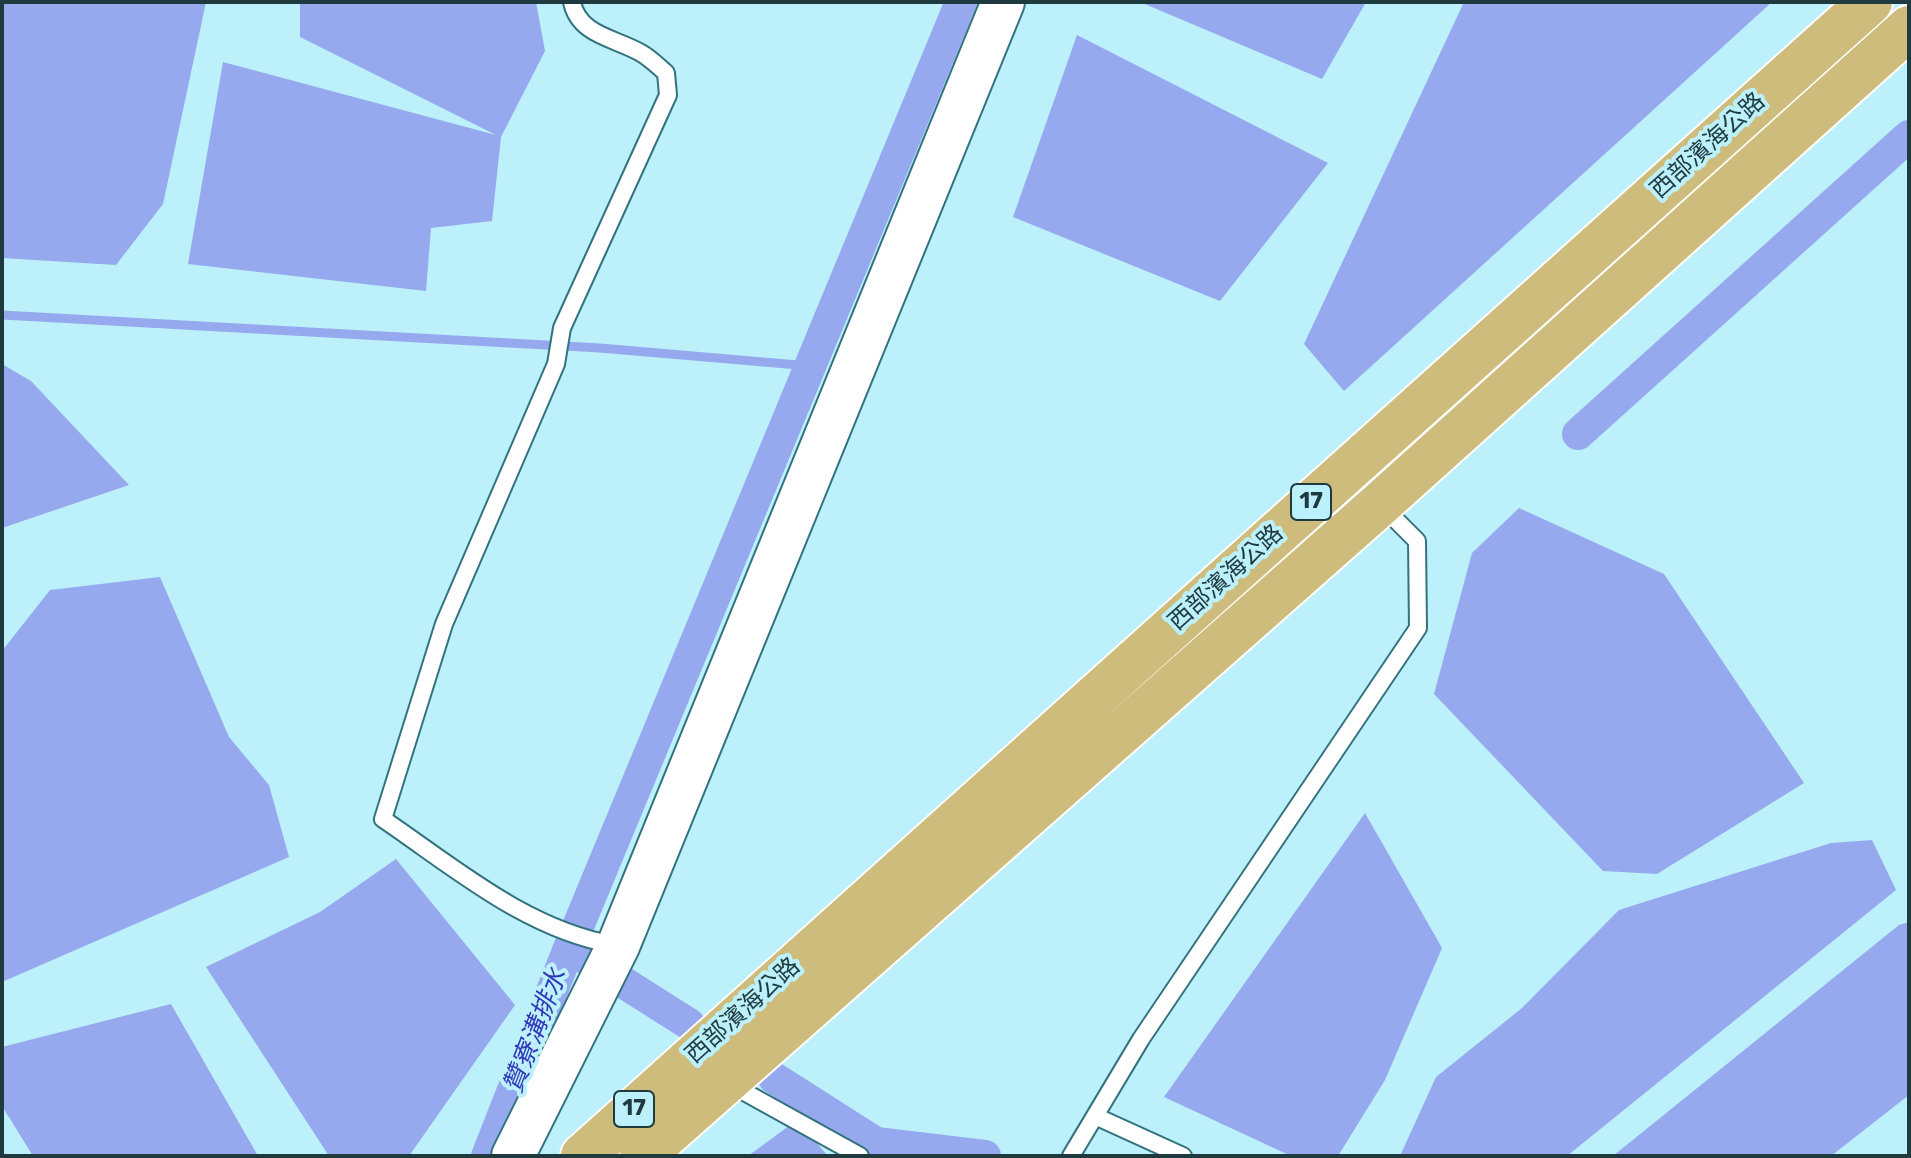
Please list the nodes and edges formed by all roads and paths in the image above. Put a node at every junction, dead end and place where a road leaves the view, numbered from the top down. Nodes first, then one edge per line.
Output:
1 (572, 2) edge
2 (1003, 2) edge
3 (1870, 2) edge
4 (1909, 28) edge
5 (1351, 466) junction
6 (1380, 504) junction
7 (607, 944) junction
8 (728, 1083) junction
9 (1095, 1116) junction
10 (513, 1156) edge
11 (583, 1156) edge
12 (642, 1156) edge
13 (860, 1156) edge
14 (1071, 1156) edge
15 (1183, 1156) edge

1 - 7 lane
2 - 7 street
3 - 5 main road, 西部濱海公路 / 17
4 - 6 main road, 西部濱海公路 / 17
5 - 6 lane
5 - 11 main road, 西部濱海公路 / 17
6 - 8 main road, 西部濱海公路 / 17
6 - 9 lane
7 - 10 street
8 - 12 main road, 西部濱海公路 / 17
8 - 13 lane
9 - 14 lane
9 - 15 lane

